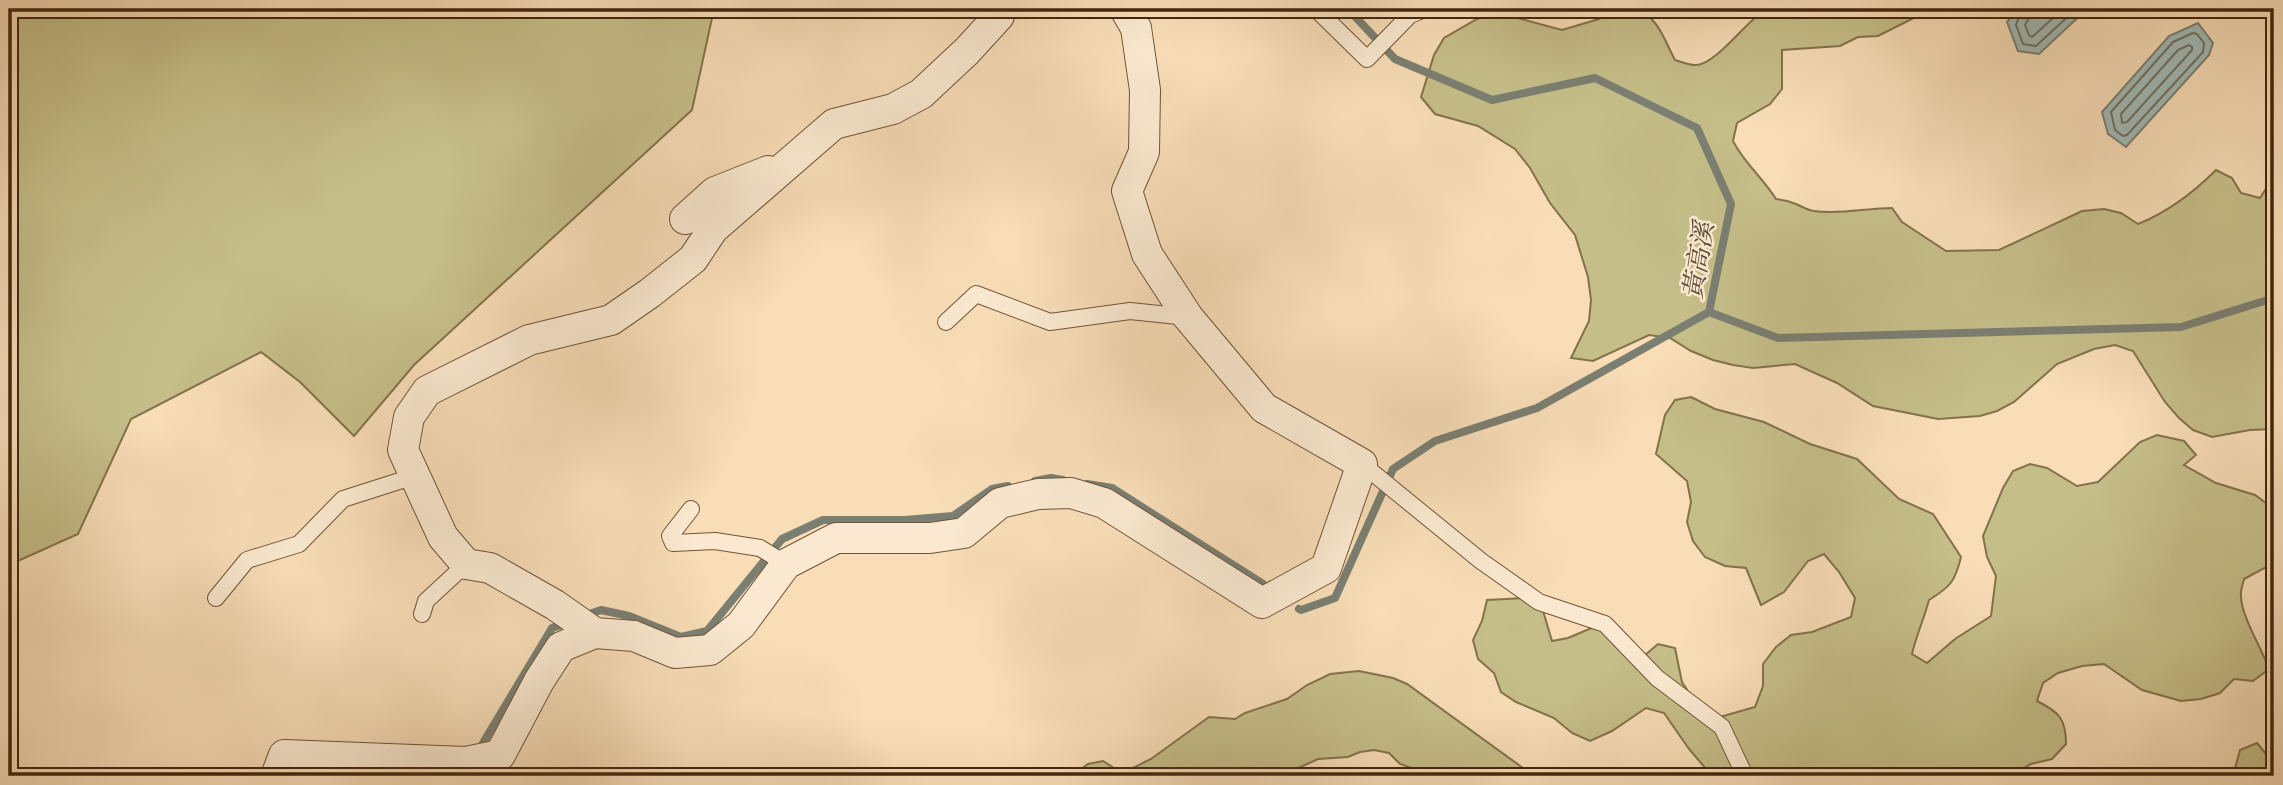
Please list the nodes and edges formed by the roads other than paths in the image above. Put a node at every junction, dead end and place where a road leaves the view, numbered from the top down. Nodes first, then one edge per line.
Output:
1 (1000, 9) edge
2 (1125, 9) edge
3 (1316, 9) edge
4 (1425, 9) edge
5 (791, 162) junction
6 (685, 219) dead end
7 (1188, 317) junction
8 (946, 322) dead end
9 (1362, 464) junction
10 (415, 476) junction
11 (691, 509) dead end
12 (466, 564) junction
13 (786, 564) junction
14 (216, 598) dead end
15 (422, 614) dead end
16 (596, 633) junction
17 (276, 776) edge
18 (1745, 776) edge

1 - 5 street
2 - 7 street
3 - 4 lane
5 - 6 street
5 - 10 street
7 - 8 lane
7 - 9 street
9 - 13 street
9 - 18 lane
10 - 12 street
10 - 14 lane
11 - 13 lane
12 - 15 lane
12 - 16 street
13 - 16 street
16 - 17 street

